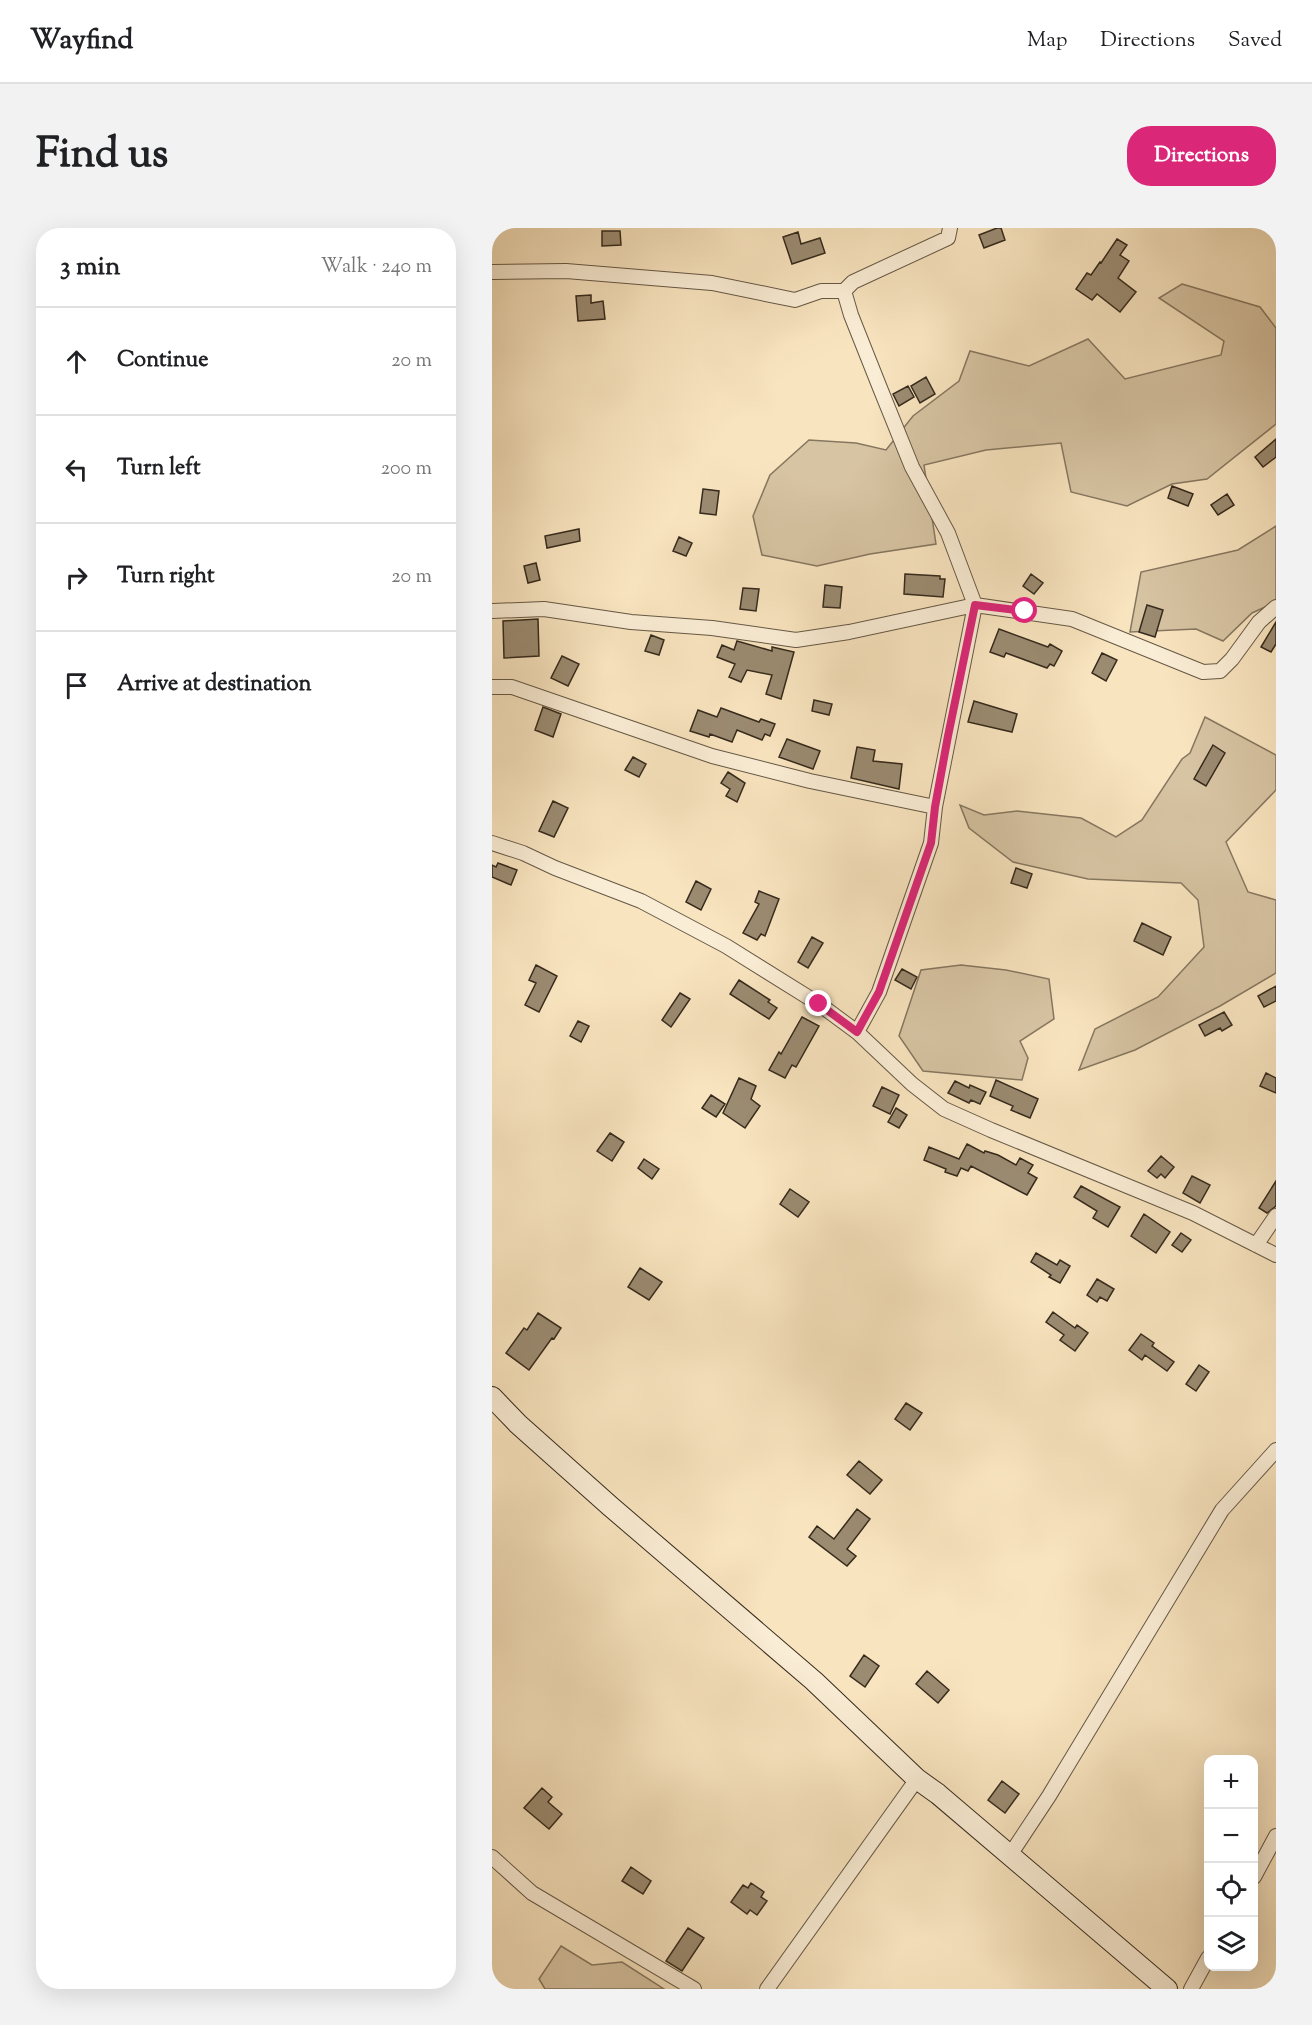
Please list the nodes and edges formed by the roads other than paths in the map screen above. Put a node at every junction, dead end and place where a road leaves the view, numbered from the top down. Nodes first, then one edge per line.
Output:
1 (950, 228) edge
2 (492, 272) edge
3 (844, 291) junction
4 (975, 605) junction
5 (1276, 607) edge
6 (492, 611) edge
7 (492, 687) edge
8 (935, 807) junction
9 (492, 843) edge
10 (857, 1032) junction
11 (1276, 1216) edge
12 (1256, 1245) junction
13 (1276, 1255) edge
14 (492, 1397) edge
15 (1276, 1450) edge
16 (917, 1779) junction
17 (1276, 1836) edge
18 (1010, 1856) junction
19 (492, 1857) edge
20 (1258, 1870) edge
21 (1204, 1967) edge
22 (694, 1989) edge
23 (767, 1989) edge
24 (1167, 1989) edge
25 (1191, 1989) edge

1 - 3 street
2 - 3 street
3 - 4 street
4 - 5 street
4 - 6 street
4 - 8 street
7 - 8 street
8 - 10 street
9 - 10 street
10 - 12 street
11 - 12 street
12 - 13 street
14 - 16 main road
15 - 18 street
16 - 18 main road
16 - 23 street
17 - 20 street
18 - 24 main road
19 - 22 street
21 - 25 street

